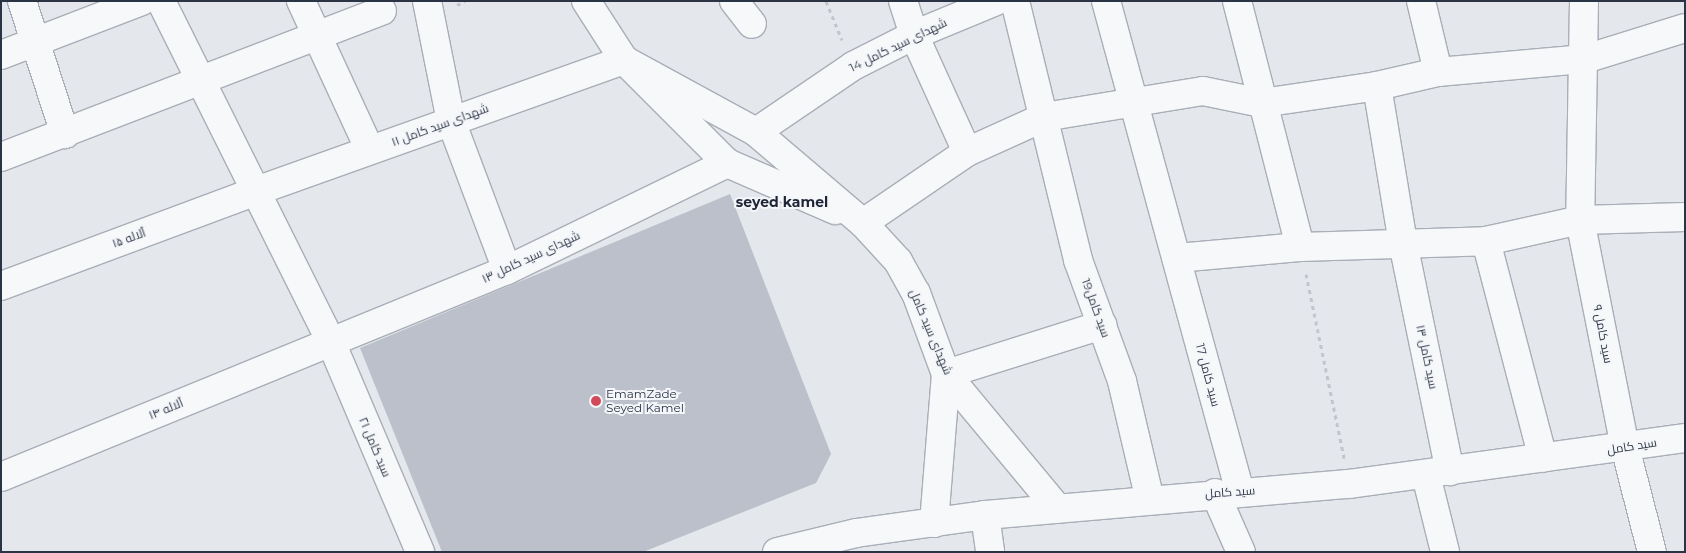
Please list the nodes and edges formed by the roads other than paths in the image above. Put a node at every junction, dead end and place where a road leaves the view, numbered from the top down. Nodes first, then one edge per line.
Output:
1 (22, 1) edge
2 (142, 1) edge
3 (161, 1) edge
4 (301, 1) edge
5 (427, 1) edge
6 (586, 1) edge
7 (734, 1) edge
8 (903, 1) edge
9 (996, 1) edge
10 (1015, 1) edge
11 (1106, 1) edge
12 (1237, 1) edge
13 (1421, 1) edge
14 (1584, 1) edge
15 (382, 11) dead end
16 (752, 24) dead end
17 (1685, 28) edge
18 (914, 35) junction
19 (317, 36) junction
20 (36, 42) junction
21 (1, 55) edge
22 (1585, 59) junction
23 (624, 60) junction
24 (1438, 72) junction
25 (201, 81) junction
26 (1377, 86) junction
27 (1134, 102) junction
28 (1262, 103) junction
29 (1044, 116) junction
30 (451, 121) junction
31 (756, 132) junction
32 (65, 134) junction
33 (370, 150) junction
34 (967, 152) junction
35 (1, 157) edge
36 (727, 164) junction
37 (256, 190) junction
38 (1685, 217) edge
39 (1580, 220) junction
40 (863, 223) junction
41 (1486, 241) junction
42 (1403, 243) junction
43 (1300, 247) junction
44 (1177, 258) junction
45 (507, 270) junction
46 (1, 286) edge
47 (1102, 325) junction
48 (330, 342) junction
49 (946, 374) junction
50 (1685, 438) edge
51 (1625, 448) junction
52 (1543, 458) junction
53 (1438, 473) junction
54 (1, 477) edge
55 (1227, 493) junction
56 (1150, 500) junction
57 (1058, 508) junction
58 (985, 515) junction
59 (934, 523) junction
60 (420, 552) edge
61 (776, 552) edge
62 (990, 552) edge
63 (1241, 552) edge
64 (1445, 552) edge
65 (1652, 552) edge

1 - 20 street
2 - 20 street
3 - 25 street, سید کامل ۲۱
4 - 19 street
5 - 30 street
6 - 23 street, شهدای سید کامل
7 - 16 street
8 - 18 street
9 - 18 street, شهدای سید کامل 14
10 - 29 street, سید کامل19
11 - 27 street, سید کامل 17
12 - 28 street
13 - 24 street
14 - 22 street, سید کامل ۹
15 - 19 street
17 - 22 street
18 - 31 street, شهدای سید کامل 14
18 - 34 street
19 - 25 street
19 - 33 street
20 - 21 street
20 - 32 street
22 - 24 street
22 - 39 street, سید کامل ۹
23 - 30 street, شهدای سید کامل ۱۱
23 - 31 street, شهدای سید کامل
23 - 36 street, شهدای سید کامل
24 - 26 street
25 - 32 street
25 - 37 street, سید کامل ۲۱
26 - 28 street
26 - 42 street, سید کامل ۱۳
27 - 28 street
27 - 29 street
27 - 44 street, سید کامل 17
28 - 43 street
29 - 34 street
29 - 47 street, سید کامل19
30 - 33 street, شهدای سید کامل ۱۱
30 - 45 street
31 - 40 street, شهدای سید کامل
32 - 35 street
33 - 37 street, شهدای سید کامل ۱۱
34 - 40 street
36 - 40 street, شهدای سید کامل
36 - 45 street, شهدای سید کامل ۱۳
37 - 46 street, آلاله ۱۵
37 - 48 street, سید کامل ۲۱
38 - 39 street
39 - 41 street
39 - 51 street, سید کامل ۹
40 - 49 street, شهدای سید کامل
41 - 42 street
41 - 52 street
42 - 43 street
42 - 53 street, سید کامل ۱۳
43 - 44 street
44 - 55 street, سید کامل 17
45 - 48 street, شهدای سید کامل ۱۳
47 - 49 street
47 - 56 street, سید کامل19
48 - 54 street, آلاله ۱۴
48 - 60 street, سید کامل ۲۱
49 - 57 street, شهدای سید کامل
49 - 59 street
50 - 51 street, سید کامل
51 - 52 street, سید کامل
51 - 65 street, سید کامل ۹
52 - 53 street, سید کامل
53 - 55 street, سید کامل
53 - 64 street, سید کامل ۱۳
55 - 56 street, سید کامل
55 - 63 street, سید کامل 17
56 - 57 street, سید کامل
57 - 58 street, سید کامل
58 - 59 street, سید کامل
58 - 62 street
59 - 61 street, سید کامل

